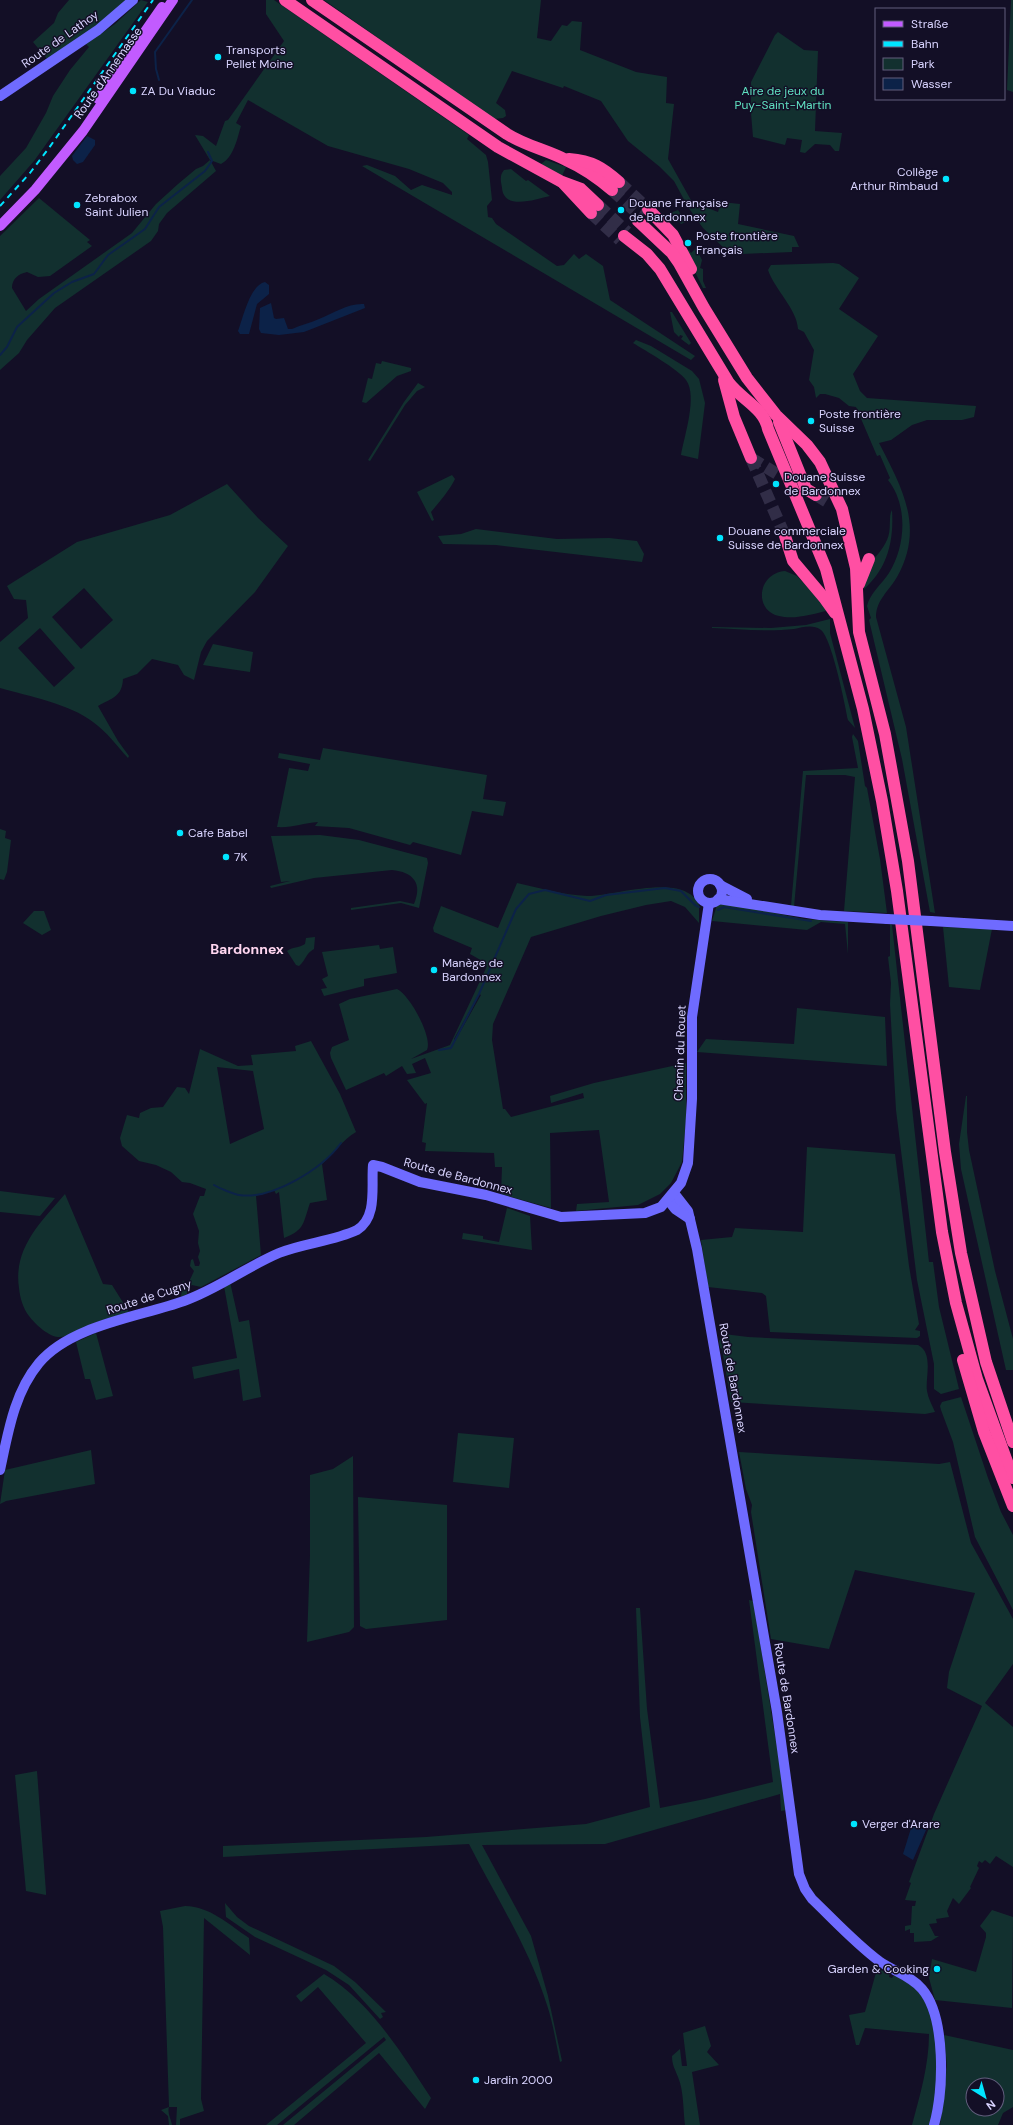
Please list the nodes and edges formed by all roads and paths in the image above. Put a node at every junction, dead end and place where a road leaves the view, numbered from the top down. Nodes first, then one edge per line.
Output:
1 (133, 0) edge
2 (166, 0) edge
3 (174, 0) edge
4 (285, 0) edge
5 (312, 0) edge
6 (0, 96) edge
7 (61, 158) junction
8 (566, 159) junction
9 (594, 209) tunnel mouth
10 (0, 226) edge
11 (624, 236) tunnel mouth
12 (722, 373) junction
13 (776, 415) junction
14 (751, 458) dead end
15 (777, 474) tunnel mouth
16 (791, 482) junction
17 (816, 495) tunnel mouth
18 (829, 503) tunnel mouth
19 (844, 520) junction
20 (785, 536) tunnel mouth
21 (869, 559) dead end
22 (856, 568) junction
23 (857, 590) junction
24 (841, 625) junction
25 (720, 885) junction
26 (714, 901) junction
27 (756, 904) junction
28 (1013, 926) edge
29 (373, 1165) joint
30 (671, 1196) junction
31 (956, 1303) junction
32 (1013, 1442) edge
33 (0, 1470) edge
34 (1013, 1478) edge
35 (1013, 1506) edge
36 (934, 2125) edge

1 - 6 street, Route de Lathoy
2 - 7 main road, Route d'Annemasse
3 - 7 main road, Route d'Annemasse
4 - 9 highway
5 - 8 highway
7 - 10 main road, Route d'Annemasse
8 - 8 highway
11 - 12 highway
12 - 14 highway
12 - 16 highway
13 - 17 highway
13 - 19 highway
13 - 22 highway
15 - 16 highway
16 - 24 highway
18 - 19 highway
19 - 22 highway
20 - 24 highway
21 - 23 highway
22 - 23 highway
23 - 32 highway
24 - 31 highway
25 - 26 street
25 - 26 street
25 - 27 street
26 - 27 street
26 - 30 street, Chemin du Rouet
27 - 28 street, bridge
29 - 30 street, Route de Bardonnex
29 - 33 street, Route de Cugny
30 - 36 street, Route de Bardonnex
31 - 34 highway
31 - 35 highway

